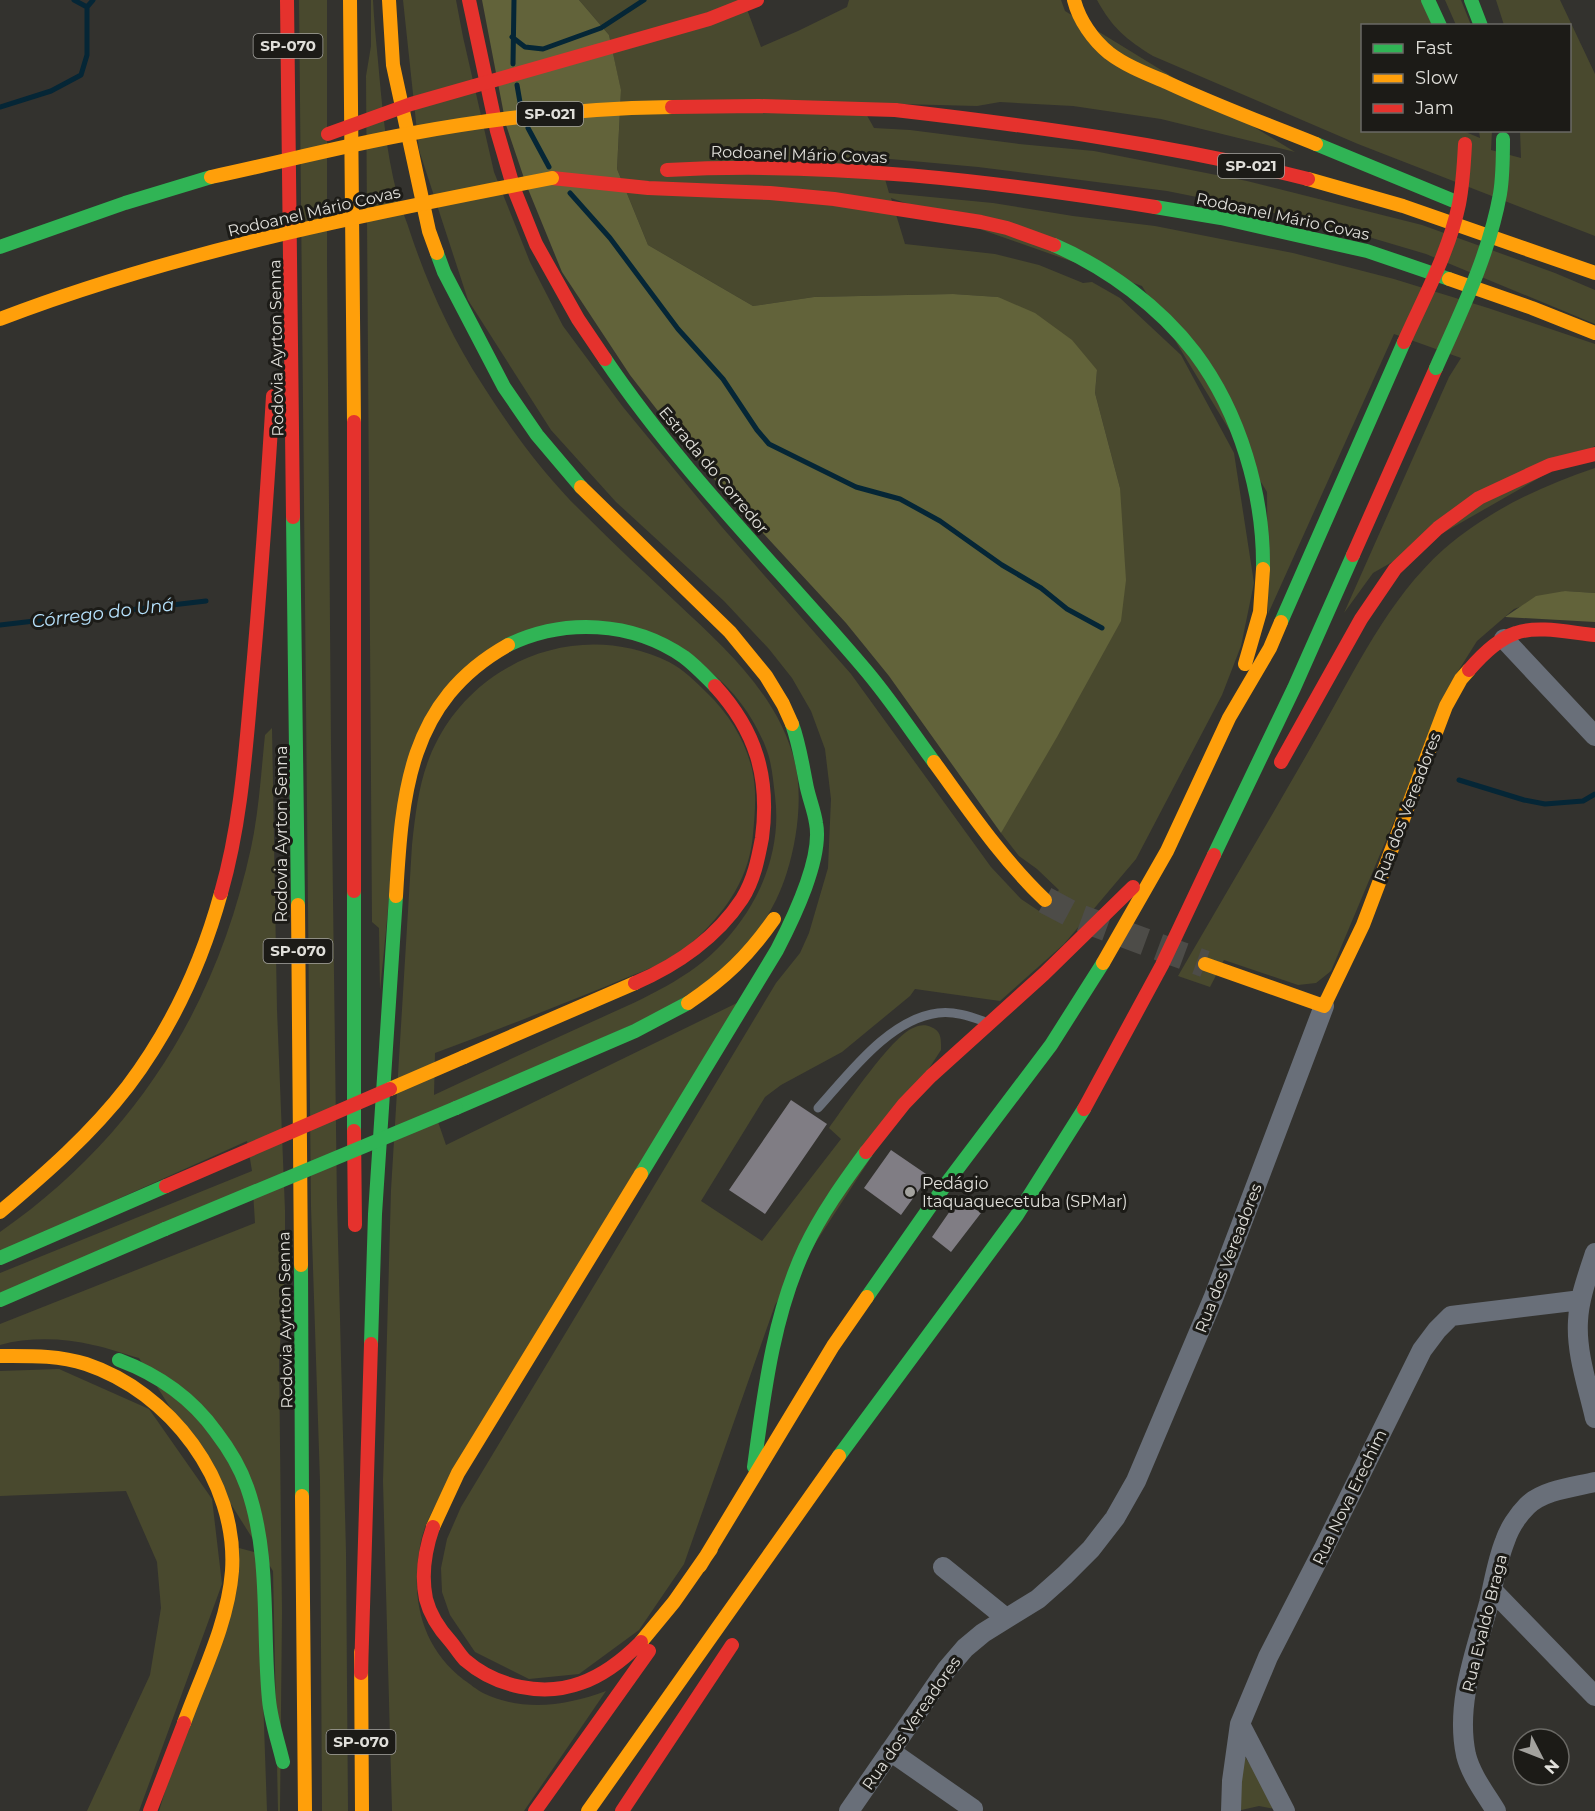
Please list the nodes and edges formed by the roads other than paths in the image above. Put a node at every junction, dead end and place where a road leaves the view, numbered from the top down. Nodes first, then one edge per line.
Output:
1 (287, 0) edge
2 (350, 0) edge
3 (389, 0) edge
4 (469, 0) edge
5 (757, 0) edge
6 (1074, 0) edge
7 (1428, 0) edge
8 (1471, 0) edge
9 (1439, 24) edge
10 (1480, 24) edge
11 (288, 92) junction
12 (1502, 135) edge
13 (1465, 137) edge
14 (651, 171) dead end
15 (628, 172) dead end
16 (211, 177) junction
17 (552, 178) junction
18 (1510, 224) dead end
19 (1539, 239) dead end
20 (0, 247) edge
21 (1595, 272) edge
22 (277, 314) dead end
23 (0, 319) edge
24 (1595, 333) edge
25 (273, 385) dead end
26 (1595, 454) edge
27 (1595, 635) edge
28 (1504, 639) junction
29 (1229, 718) junction
30 (1595, 736) edge
31 (1275, 772) dead end
32 (806, 785) junction
33 (803, 839) dead end
34 (1167, 851) junction
35 (1230, 853) dead end
36 (1045, 900) tunnel mouth
37 (778, 912) dead end
38 (1205, 963) tunnel mouth
39 (1162, 965) junction
40 (1324, 1006) junction
41 (991, 1023) junction
42 (818, 1108) dead end
43 (0, 1212) edge
44 (355, 1235) dead end
45 (1595, 1256) edge
46 (0, 1258) edge
47 (0, 1300) edge
48 (1581, 1300) junction
49 (954, 1302) junction
50 (0, 1356) edge
51 (20, 1356) junction
52 (302, 1363) junction
53 (357, 1366) dead end
54 (1595, 1418) edge
55 (855, 1456) dead end
56 (288, 1472) dead end
57 (1595, 1482) edge
58 (751, 1483) junction
59 (711, 1548) junction
60 (943, 1567) dead end
61 (1492, 1590) junction
62 (1006, 1618) junction
63 (739, 1634) dead end
64 (361, 1673) junction
65 (1595, 1696) edge
66 (284, 1716) dead end
67 (1240, 1724) junction
68 (891, 1751) junction
69 (973, 1809) dead end
70 (150, 1811) edge
71 (305, 1811) edge
72 (362, 1811) edge
73 (535, 1811) edge
74 (588, 1811) edge
75 (622, 1811) edge
76 (849, 1811) edge
77 (1231, 1811) edge
78 (1285, 1811) edge
79 (1496, 1811) edge

1 - 11 main road, Rodovia Ayrton Senna / SP-070
2 - 44 main road, SP-070
3 - 32 main road
4 - 36 main road, Estrada do Corredor
5 - 16 main road, bridge
6 - 18 main road
7 - 9 main road
8 - 10 main road
11 - 22 main road
11 - 52 main road, Rodovia Ayrton Senna / SP-070
12 - 39 main road, bridge
13 - 29 main road, bridge
14 - 24 main road, Rodoanel Mário Covas
15 - 17 main road, Rodoanel Mário Covas
16 - 20 main road, SP-021
16 - 21 main road, SP-021, bridge
17 - 23 main road, Rodoanel Mário Covas, bridge
17 - 29 main road
19 - 21 main road
25 - 43 main road
26 - 31 main road
27 - 28 main road
28 - 30 street
28 - 40 main road, Rua dos Vereadores
29 - 34 main road
32 - 33 main road
32 - 59 main road
34 - 41 main road
34 - 58 main road
35 - 39 main road
37 - 47 main road, bridge
38 - 40 main road
39 - 49 main road
40 - 62 street, Rua dos Vereadores
41 - 42 lane
41 - 58 main road
45 - 48 street
46 - 64 main road, bridge
48 - 54 street
48 - 67 street, Rua Nova Erechim
49 - 55 main road
49 - 74 main road
50 - 51 main road
51 - 66 main road
51 - 70 main road
52 - 56 main road
52 - 71 main road, Rodovia Ayrton Senna / SP-070
53 - 64 main road, SP-070
57 - 61 street, Rua Evaldo Braga
58 - 59 main road
59 - 73 main road
60 - 62 street
61 - 65 street
61 - 79 street, Rua Evaldo Braga
62 - 68 street, Rua dos Vereadores
63 - 75 main road
64 - 72 main road, SP-070
67 - 77 street, Rua Nova Erechim
67 - 78 street
68 - 69 street
68 - 76 street, Rua dos Vereadores

